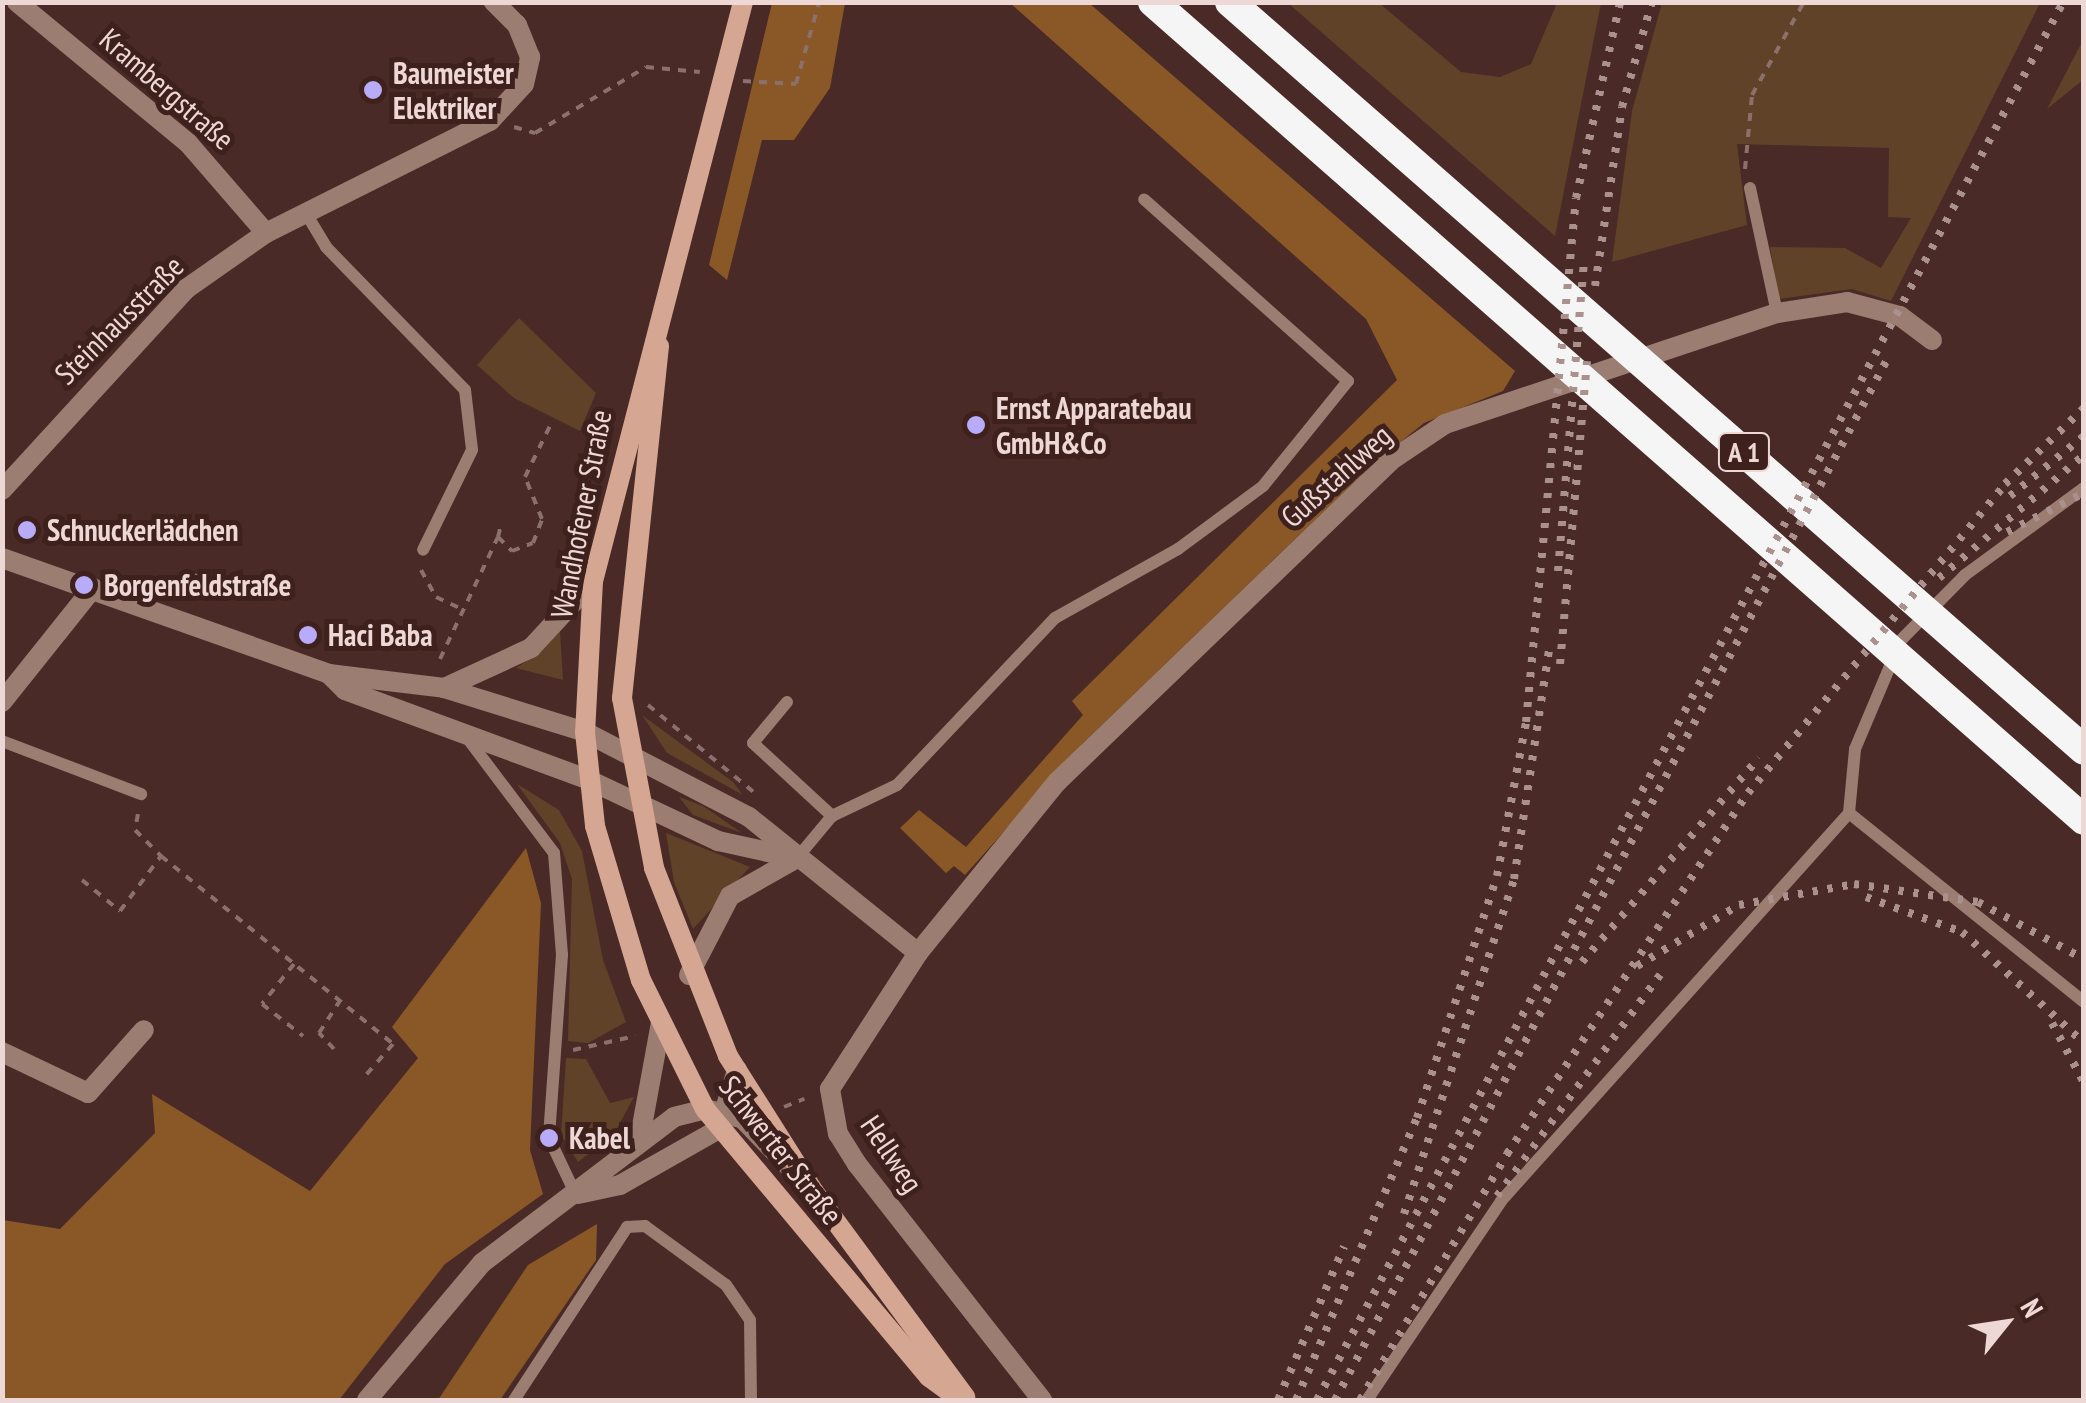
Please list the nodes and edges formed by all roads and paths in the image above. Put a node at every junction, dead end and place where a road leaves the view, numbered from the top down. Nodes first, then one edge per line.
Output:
1 (16, 2) edge
2 (494, 2) edge
3 (743, 2) edge
4 (819, 2) edge
5 (1154, 2) edge
6 (1230, 2) edge
7 (1804, 2) edge
8 (667, 65) dead end
9 (785, 90) dead end
10 (490, 121) junction
11 (1750, 188) joint
12 (1144, 199) dead end
13 (307, 214) junction
14 (266, 233) junction
15 (1777, 313) junction
16 (660, 324) junction
17 (1932, 340) dead end
18 (552, 422) dead end
19 (2084, 488) edge
20 (2, 490) edge
21 (501, 525) dead end
22 (498, 537) junction
23 (423, 550) dead end
24 (2, 558) edge
25 (196, 573) dead end
26 (419, 574) dead end
27 (593, 581) junction
28 (92, 588) junction
29 (188, 596) dead end
30 (462, 609) junction
31 (440, 659) dead end
32 (329, 674) junction
33 (444, 688) junction
34 (644, 699) dead end
35 (2, 702) edge
36 (787, 702) dead end
37 (586, 732) junction
38 (468, 739) junction
39 (2, 740) edge
40 (2084, 750) edge
41 (629, 752) junction
42 (588, 780) junction
43 (142, 794) joint
44 (638, 801) junction
45 (768, 802) dead end
46 (1849, 813) junction
47 (832, 816) junction
48 (2084, 820) edge
49 (161, 856) junction
50 (796, 858) junction
51 (82, 880) dead end
52 (918, 953) junction
53 (294, 964) junction
54 (690, 975) junction
55 (340, 1001) junction
56 (2084, 1002) edge
57 (277, 1016) junction
58 (661, 1023) junction
59 (270, 1024) dead end
60 (144, 1030) dead end
61 (319, 1032) junction
62 (303, 1036) dead end
63 (635, 1036) dead end
64 (313, 1040) dead end
65 (334, 1048) dead end
66 (566, 1050) dead end
67 (2, 1052) edge
68 (737, 1070) junction
69 (366, 1075) dead end
70 (804, 1099) dead end
71 (780, 1110) dead end
72 (716, 1116) junction
73 (640, 1138) junction
74 (814, 1192) junction
75 (576, 1195) junction
76 (367, 1400) edge
77 (514, 1400) edge
78 (751, 1400) edge
79 (964, 1400) edge
80 (1042, 1400) edge
81 (1367, 1400) edge

1 - 14 street, Krambergstraße
2 - 10 street, Steinhausstraße
3 - 16 main road, Wandhofener Straße
4 - 9 path
5 - 48 highway, A 1
6 - 40 highway, A 1
7 - 11 path
8 - 10 path
10 - 13 street, Steinhausstraße
11 - 15 lane
12 - 47 lane
13 - 14 street, Steinhausstraße
13 - 23 lane
14 - 20 street, Steinhausstraße
15 - 17 street, Gußstahlweg
15 - 52 street, Gußstahlweg
16 - 27 main road, Wandhofener Straße
16 - 41 main road, Wandhofener Straße
18 - 22 path
19 - 46 lane
21 - 22 path
22 - 30 path
24 - 28 street
25 - 29 path
26 - 30 path
27 - 33 street
27 - 37 main road, Wandhofener Straße
28 - 32 street
28 - 35 street
30 - 31 path
32 - 33 street
32 - 38 street
33 - 37 street
34 - 45 path
36 - 47 lane
37 - 41 street
37 - 42 main road, Wandhofener Straße
38 - 42 street
38 - 75 lane
39 - 43 lane
41 - 44 main road, Schwerter Straße
41 - 50 street
42 - 44 street
42 - 58 main road, Schwerter Straße
43 - 49 path
44 - 50 street
44 - 54 main road, Schwerter Straße
46 - 56 lane
46 - 81 lane
47 - 50 lane
49 - 51 path
49 - 53 path
50 - 52 street
50 - 54 street
52 - 80 street, Hellweg
53 - 55 path
53 - 57 path
54 - 68 main road, Schwerter Straße
55 - 61 path
55 - 69 path
57 - 59 path
57 - 62 path
58 - 72 main road, Schwerter Straße
58 - 73 street
60 - 67 street
61 - 64 path
61 - 65 path
63 - 66 path
68 - 72 street
68 - 74 main road, Schwerter Straße
70 - 71 path
72 - 73 street
72 - 74 street
72 - 75 street
72 - 79 main road, Schwerter Straße
73 - 75 street
74 - 79 main road, Schwerter Straße
75 - 76 street
77 - 78 lane

